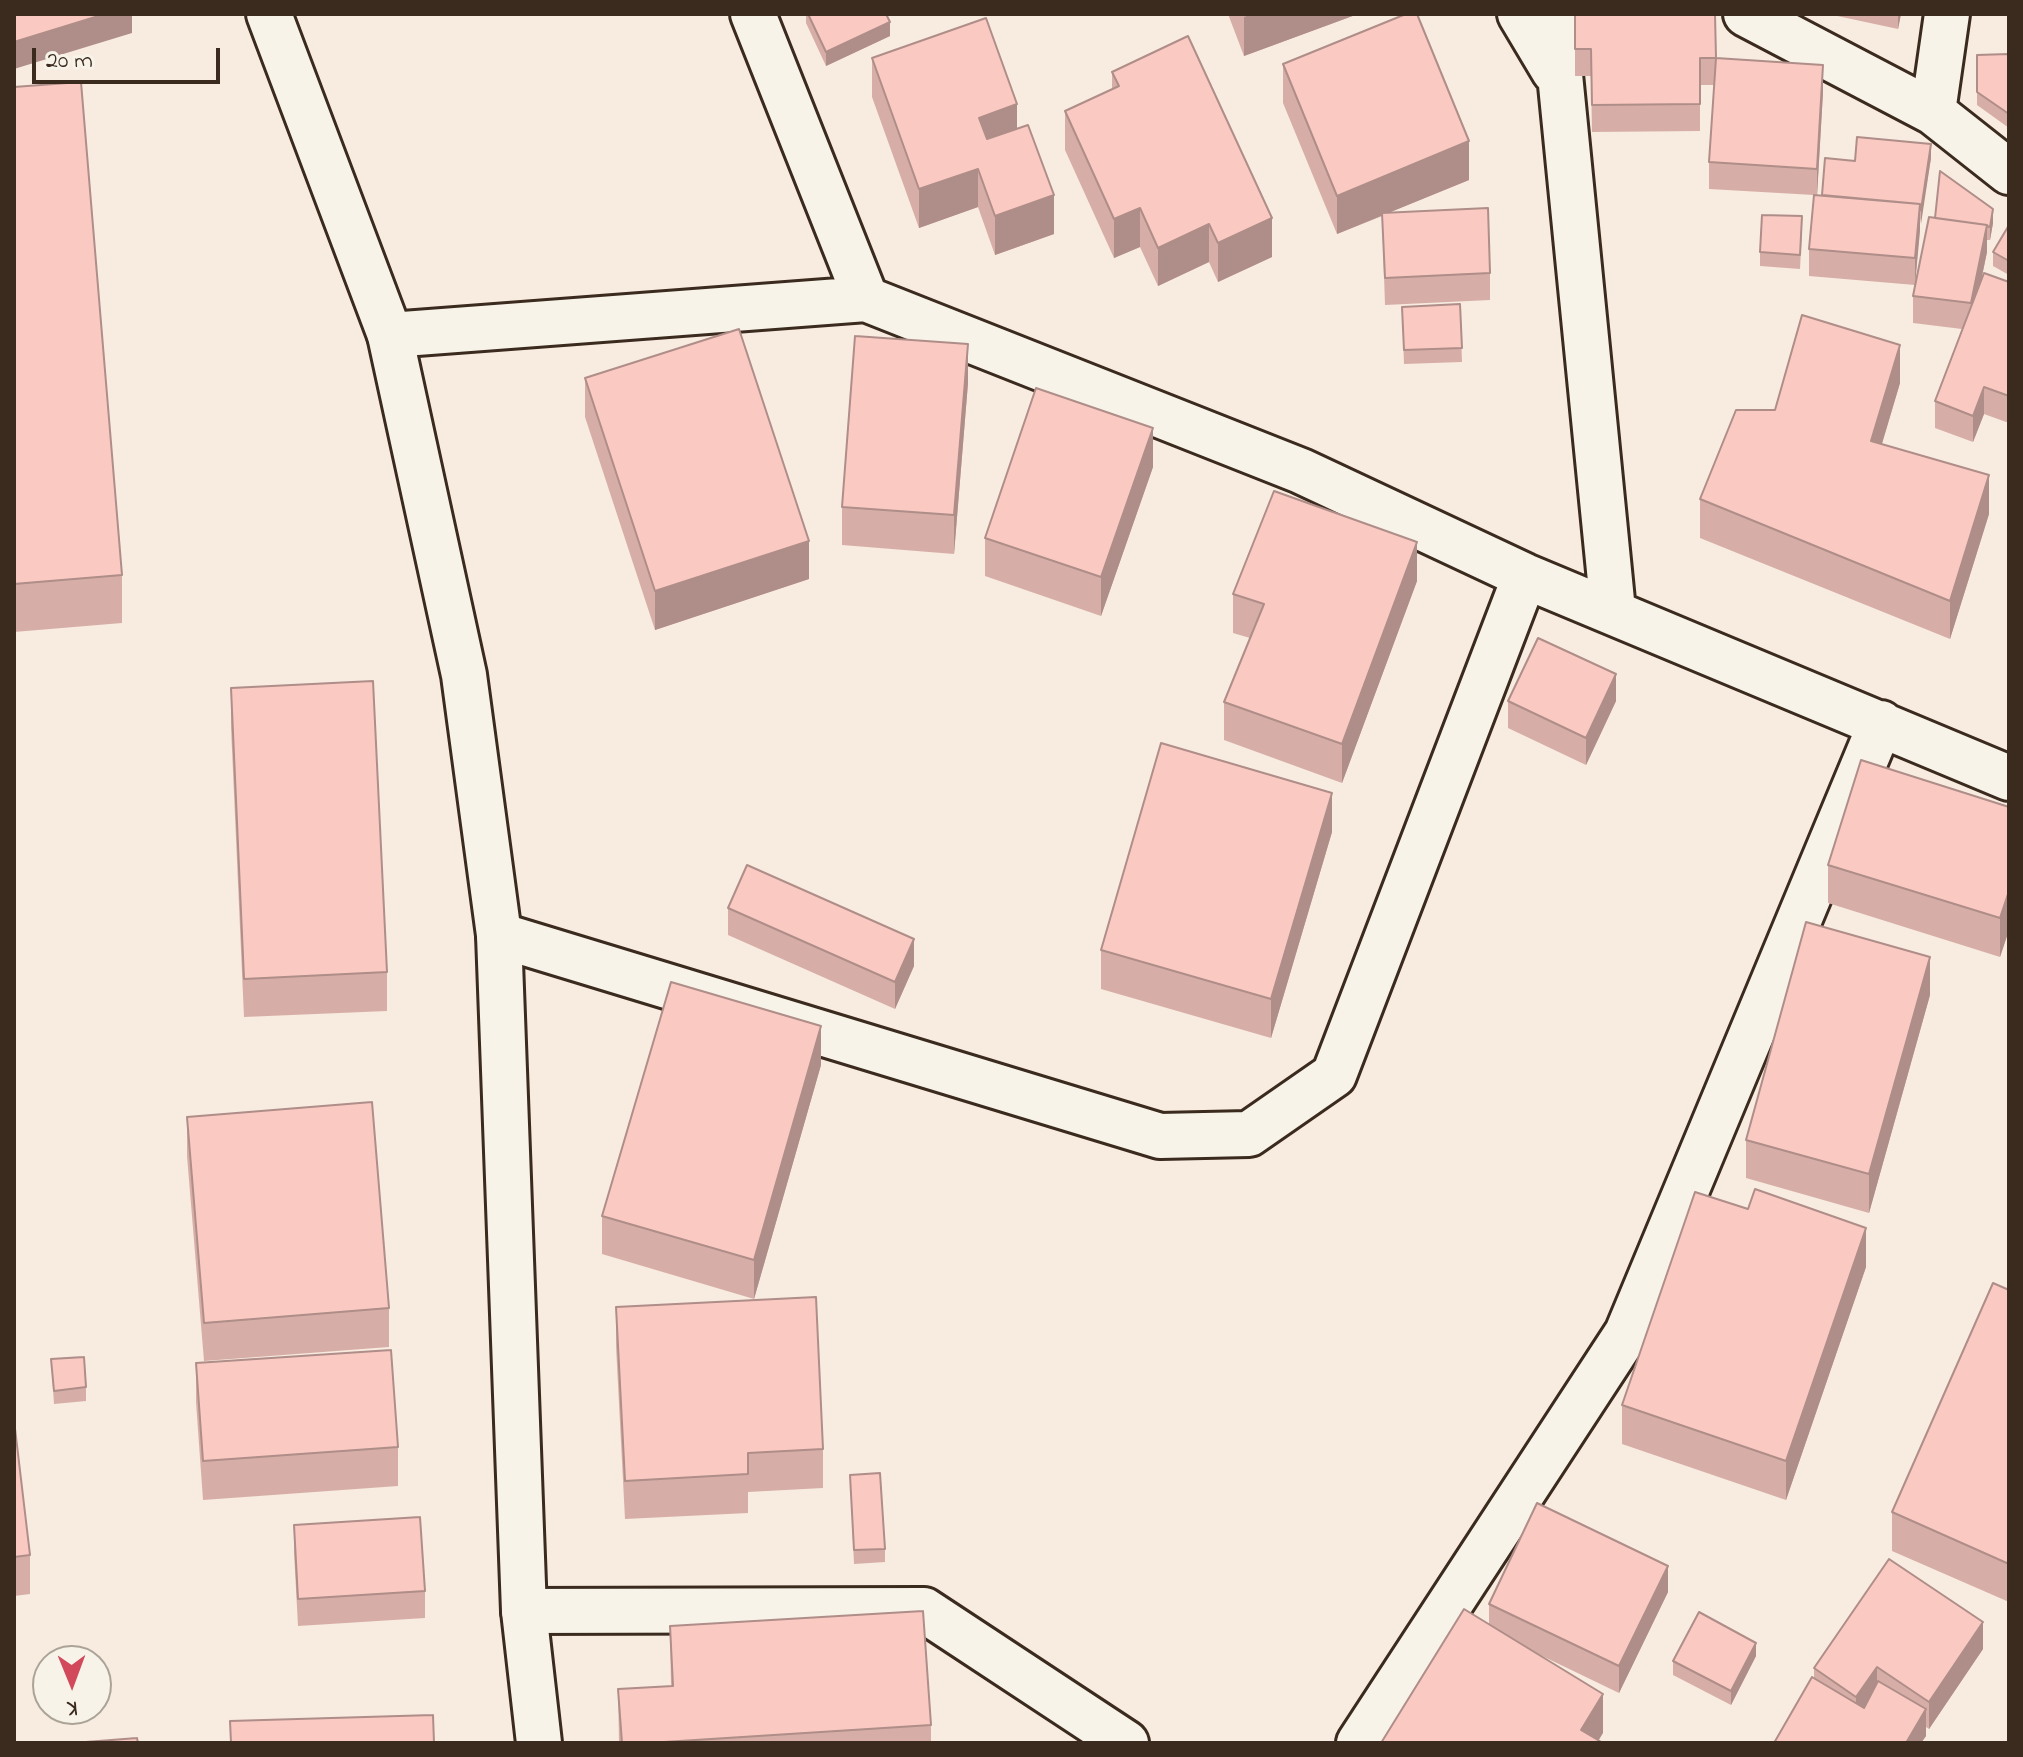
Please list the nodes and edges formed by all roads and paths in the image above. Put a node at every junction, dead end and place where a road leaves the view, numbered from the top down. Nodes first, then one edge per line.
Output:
1 (269, 14) edge
2 (753, 14) edge
3 (1520, 14) edge
4 (1554, 14) edge
5 (1746, 14) edge
6 (1947, 14) edge
7 (1558, 76) junction
8 (1933, 112) junction
9 (2009, 172) edge
10 (866, 299) junction
11 (390, 335) junction
12 (1525, 576) junction
13 (1613, 611) junction
14 (1881, 723) junction
15 (2009, 778) edge
16 (499, 935) junction
17 (524, 1611) junction
18 (539, 1743) edge
19 (1126, 1743) edge
20 (1359, 1743) edge

1 - 11 street
2 - 10 street
3 - 7 street
4 - 7 street
5 - 8 street
6 - 8 street
7 - 13 street
8 - 9 street
10 - 11 street
10 - 12 street
11 - 16 street
12 - 13 street
12 - 16 street
13 - 14 street
14 - 15 street
14 - 20 street
16 - 17 street
17 - 18 street
17 - 19 street

